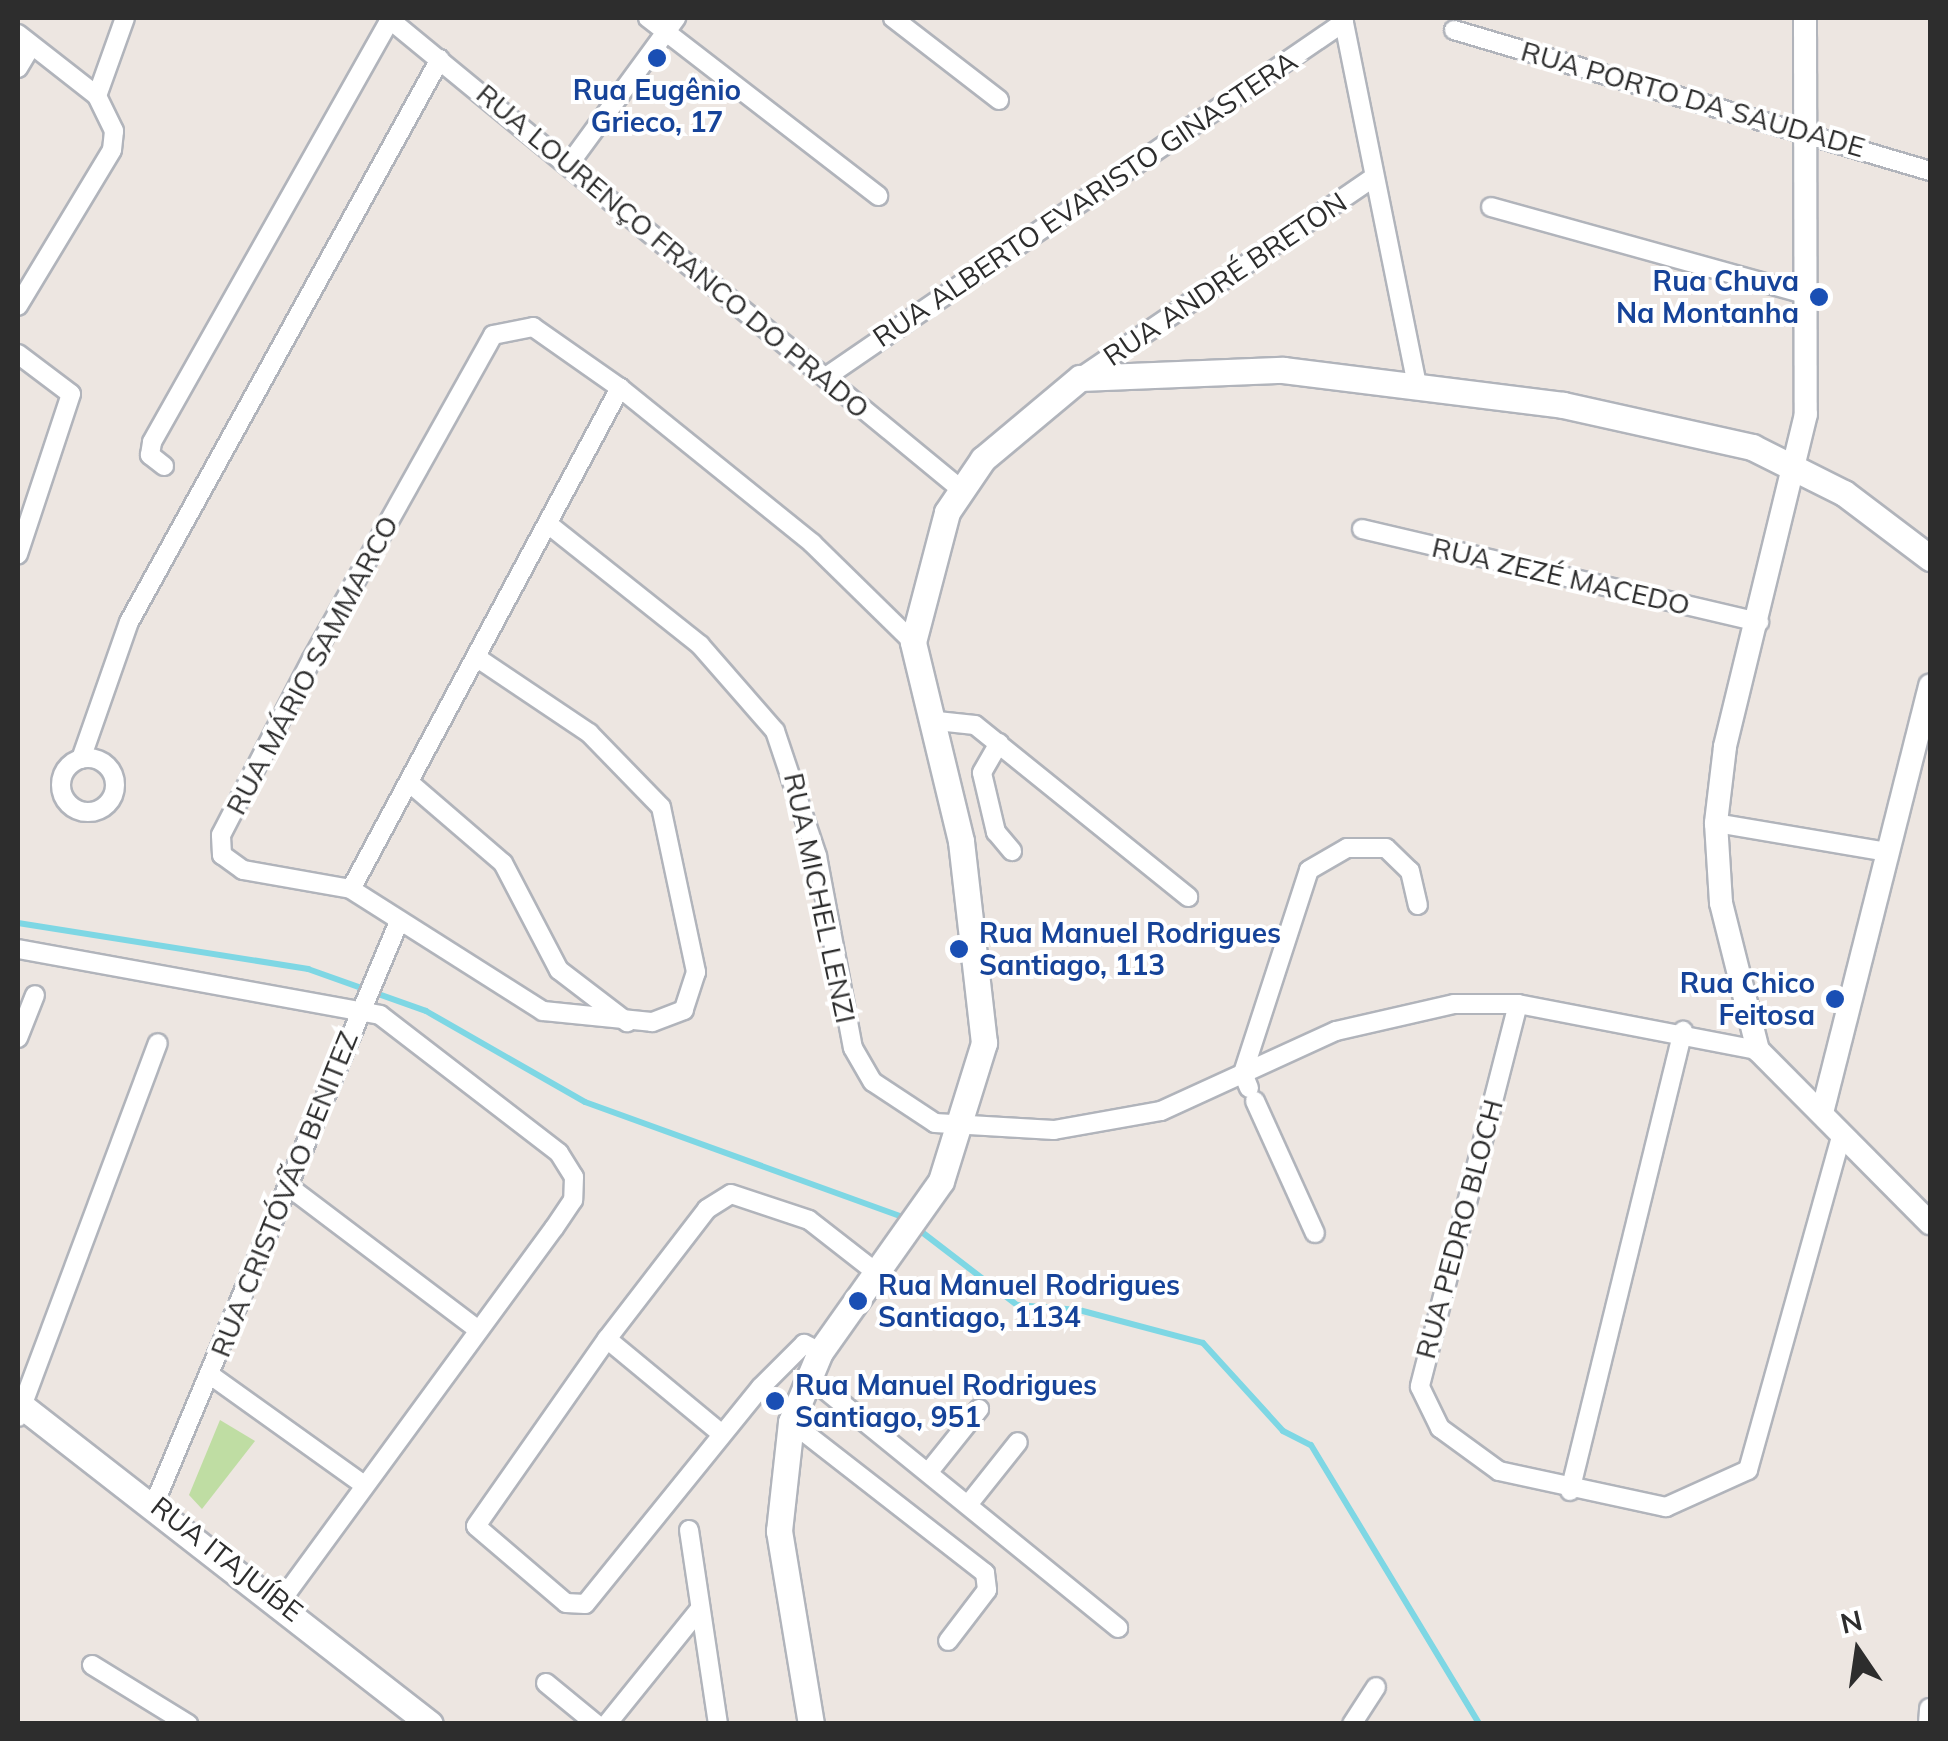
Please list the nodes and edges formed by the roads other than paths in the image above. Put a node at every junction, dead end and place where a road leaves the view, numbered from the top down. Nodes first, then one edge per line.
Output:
1 (125, 18) edge
2 (389, 18) edge
3 (648, 18) edge
4 (893, 18) edge
5 (1805, 18) edge
6 (1344, 20) edge
7 (671, 24) edge
8 (1454, 30) dead end
9 (24, 40) edge
10 (440, 59) junction
11 (18, 68) edge
12 (97, 96) junction
13 (999, 100) dead end
14 (1806, 128) junction
15 (570, 162) junction
16 (1930, 170) edge
17 (1370, 180) junction
18 (878, 196) dead end
19 (1491, 207) dead end
20 (1808, 295) junction
21 (18, 306) edge
22 (18, 354) edge
23 (826, 376) junction
24 (1080, 378) junction
25 (1416, 385) junction
26 (620, 388) junction
27 (164, 466) dead end
28 (1798, 468) junction
29 (957, 486) junction
30 (553, 528) junction
31 (1362, 529) dead end
32 (18, 554) edge
33 (1930, 558) edge
34 (1759, 622) junction
35 (913, 642) junction
36 (478, 658) junction
37 (1930, 685) edge
38 (936, 721) junction
39 (1000, 743) junction
40 (81, 759) dead end
41 (411, 784) junction
42 (1716, 822) junction
43 (1012, 851) dead end
44 (1887, 852) junction
45 (350, 888) junction
46 (1188, 897) dead end
47 (1418, 906) dead end
48 (398, 924) junction
49 (18, 949) edge
50 (35, 994) dead end
51 (362, 1004) junction
52 (1518, 1004) junction
53 (627, 1022) junction
54 (1683, 1031) junction
55 (18, 1038) edge
56 (158, 1043) dead end
57 (1758, 1050) junction
58 (1249, 1087) junction
59 (1822, 1112) junction
60 (962, 1131) junction
61 (1842, 1136) junction
62 (288, 1186) junction
63 (1930, 1223) edge
64 (1315, 1233) dead end
65 (885, 1265) junction
66 (476, 1328) junction
67 (607, 1338) junction
68 (814, 1364) junction
69 (210, 1374) junction
70 (20, 1409) edge
71 (979, 1409) dead end
72 (791, 1422) junction
73 (722, 1434) junction
74 (1018, 1442) dead end
75 (931, 1469) junction
76 (360, 1482) junction
77 (1570, 1490) junction
78 (971, 1501) junction
79 (155, 1502) junction
80 (689, 1530) dead end
81 (282, 1600) junction
82 (700, 1610) junction
83 (1118, 1628) dead end
84 (948, 1641) dead end
85 (92, 1664) dead end
86 (546, 1683) dead end
87 (1376, 1687) dead end
88 (188, 1724) edge
89 (430, 1724) edge
90 (596, 1724) edge
91 (607, 1724) edge
92 (718, 1724) edge
93 (811, 1724) edge
94 (1352, 1724) edge

1 - 12 street
2 - 10 street, RUA LOURENÇO FRANCO DO PRADO
2 - 27 street
3 - 7 street
4 - 13 street
5 - 14 street
6 - 17 street
6 - 23 street, RUA ALBERTO EVARISTO GINASTERA
7 - 15 street
7 - 18 street
8 - 14 street, RUA PORTO DA SAUDADE
9 - 11 street
9 - 12 street
10 - 15 street, RUA LOURENÇO FRANCO DO PRADO
10 - 40 street
12 - 21 street
14 - 16 street, RUA PORTO DA SAUDADE
14 - 20 street
15 - 23 street, RUA LOURENÇO FRANCO DO PRADO
17 - 24 street, RUA ANDRÉ BRETON
17 - 25 street
19 - 20 street
20 - 28 street
22 - 32 street
23 - 29 street, RUA LOURENÇO FRANCO DO PRADO
24 - 25 main road
24 - 29 main road
25 - 28 main road
26 - 30 street
26 - 35 street
26 - 45 street, RUA MÁRIO SAMMARCO
28 - 33 main road
28 - 34 street
29 - 35 main road
30 - 36 street
30 - 60 street, RUA MICHEL LENZI
31 - 34 street, RUA ZEZÉ MACEDO
34 - 42 street
35 - 38 main road
36 - 41 street
36 - 53 street
37 - 44 street
38 - 39 street
38 - 60 main road
39 - 43 street
39 - 46 street
41 - 45 street
41 - 53 street
42 - 44 street
42 - 57 street
44 - 59 street
45 - 48 street
47 - 58 street
48 - 51 street
48 - 53 street
49 - 51 street
50 - 55 street
51 - 62 street, RUA CRISTÓVÃO BENITEZ
51 - 66 street, RUA CRISTÓVÃO BENITEZ
52 - 54 street
52 - 58 street
52 - 77 street, RUA PEDRO BLOCH
54 - 57 street
54 - 77 street
56 - 70 street
57 - 59 street
58 - 60 street
58 - 64 street
59 - 61 street
60 - 65 main road
61 - 63 street
61 - 77 street, RUA PEDRO BLOCH
62 - 66 street
62 - 69 street, RUA CRISTÓVÃO BENITEZ
65 - 67 street
65 - 68 main road
66 - 76 street, RUA CRISTÓVÃO BENITEZ
67 - 73 street
67 - 73 street
68 - 72 main road
68 - 73 street
68 - 75 street
69 - 76 street
69 - 79 street, RUA CRISTÓVÃO BENITEZ
70 - 79 main road, RUA ITAJUÍBE
71 - 75 street
72 - 84 street
72 - 93 main road
74 - 78 street
75 - 78 street
76 - 81 street, RUA CRISTÓVÃO BENITEZ
78 - 83 street
79 - 81 main road, RUA ITAJUÍBE
80 - 82 street
81 - 89 main road, RUA ITAJUÍBE
82 - 91 street
82 - 92 street
85 - 88 street
86 - 90 street
87 - 94 street

